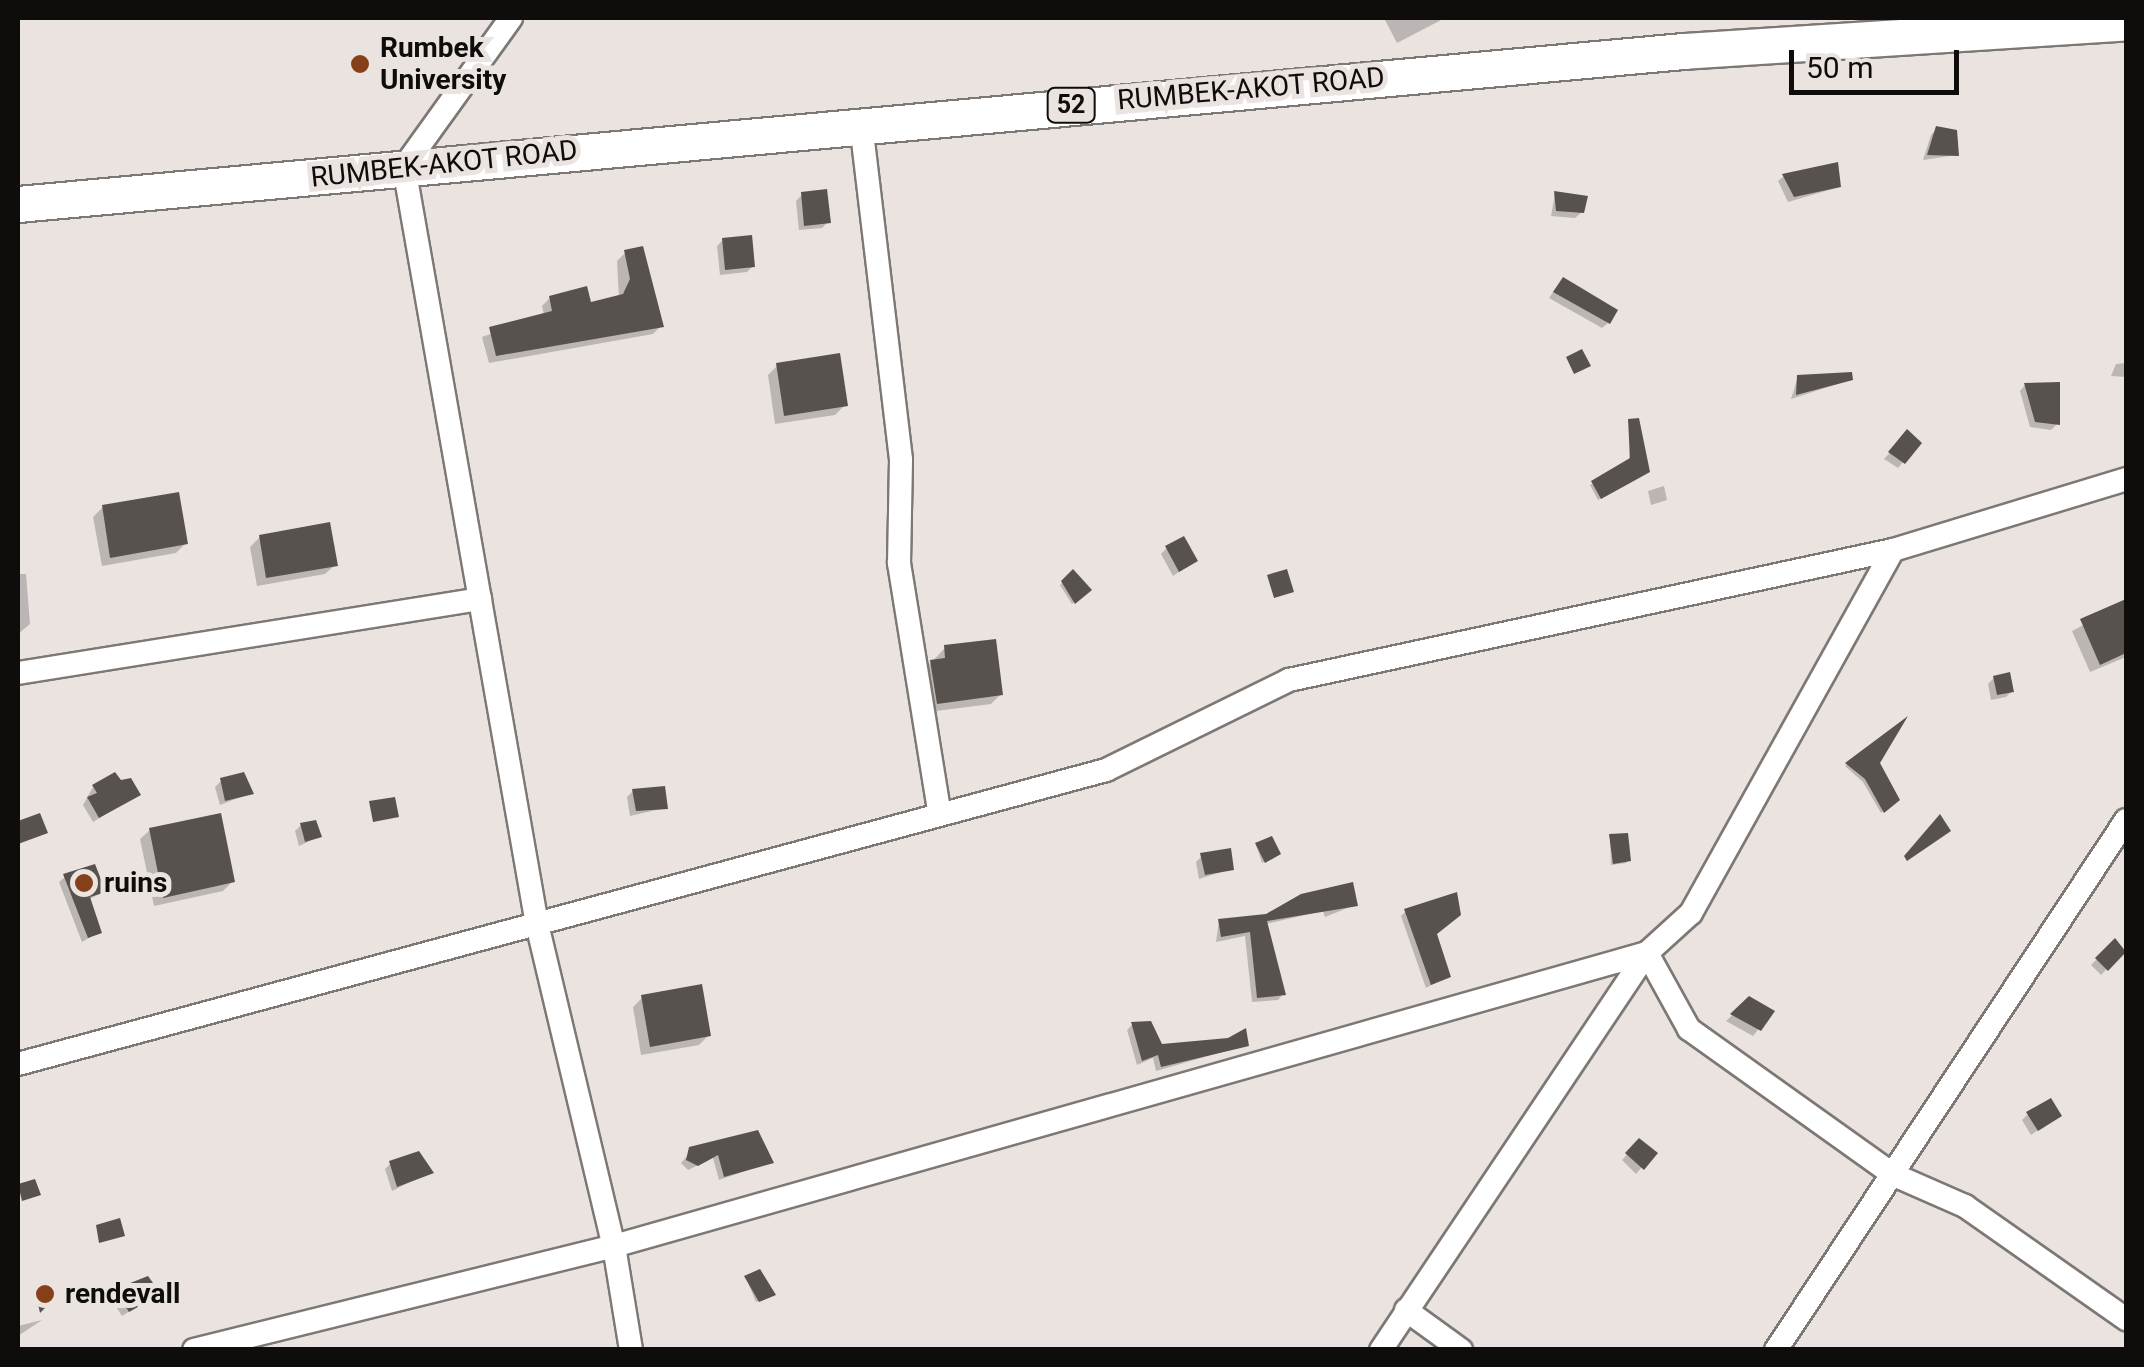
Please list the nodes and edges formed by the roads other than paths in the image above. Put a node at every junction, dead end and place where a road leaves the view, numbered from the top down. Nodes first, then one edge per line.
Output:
1 (510, 18) edge
2 (2126, 22) edge
3 (861, 124) junction
4 (404, 167) junction
5 (18, 204) edge
6 (2126, 479) edge
7 (1894, 550) junction
8 (480, 599) junction
9 (18, 673) edge
10 (938, 810) junction
11 (2126, 820) edge
12 (537, 924) junction
13 (1647, 953) junction
14 (18, 1064) edge
15 (1892, 1174) junction
16 (614, 1246) junction
17 (1406, 1310) junction
18 (2126, 1319) edge
19 (194, 1350) edge
20 (631, 1350) edge
21 (1381, 1350) edge
22 (1460, 1350) edge
23 (1776, 1350) edge

1 - 4 street
2 - 3 main road, RUMBEK-AKOT ROAD / 52
3 - 4 main road, RUMBEK-AKOT ROAD / 52
3 - 10 street
4 - 5 main road, RUMBEK-AKOT ROAD / 52
4 - 8 street
6 - 7 street
7 - 10 street
7 - 13 street
8 - 9 street
8 - 12 street
10 - 12 street
11 - 15 street
12 - 14 street
12 - 16 street
13 - 15 street
13 - 16 street
13 - 17 street
15 - 18 street
15 - 23 street
16 - 19 street
16 - 20 street
17 - 21 street
17 - 22 street

